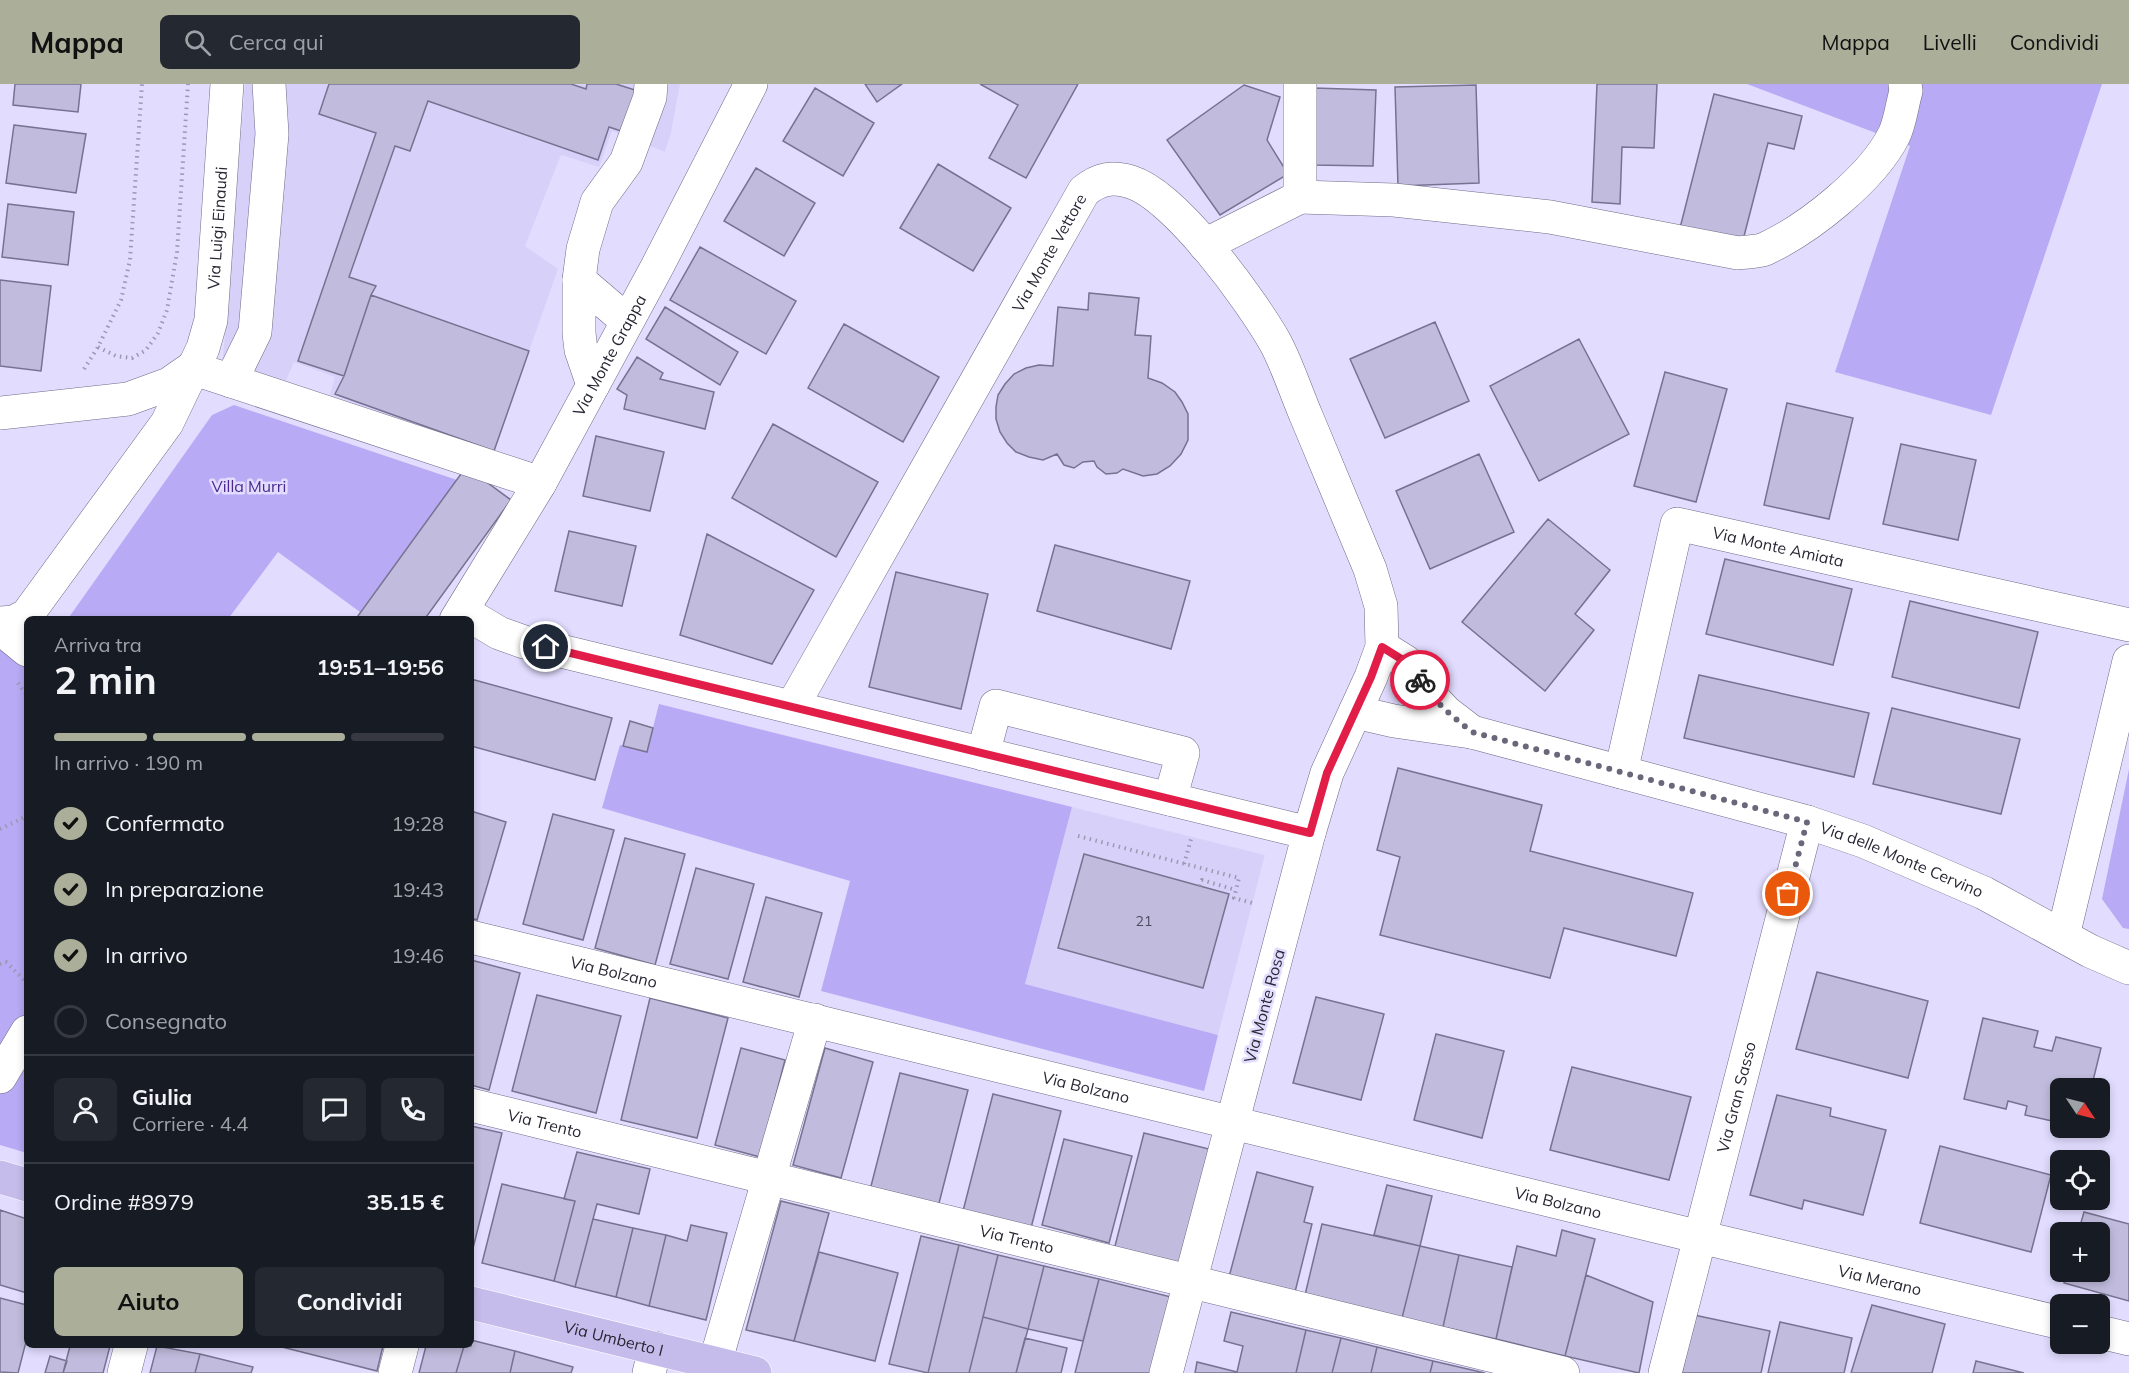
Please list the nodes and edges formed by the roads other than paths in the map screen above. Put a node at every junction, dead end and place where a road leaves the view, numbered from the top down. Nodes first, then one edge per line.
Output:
1 (227, 84) edge
2 (269, 84) edge
3 (651, 84) edge
4 (751, 84) edge
5 (1300, 84) edge
6 (1905, 84) edge
7 (1300, 196) junction
8 (1205, 245) junction
9 (579, 280) junction
10 (627, 321) junction
11 (192, 368) junction
12 (231, 381) junction
13 (593, 385) junction
14 (0, 413) edge
15 (540, 483) junction
16 (459, 615) edge
17 (25, 616) edge
18 (24, 617) edge
19 (474, 622) edge
20 (0, 623) edge
21 (2129, 625) edge
22 (0, 628) edge
23 (1382, 647) junction
24 (24, 648) edge
25 (2129, 661) edge
26 (792, 707) junction
27 (1355, 712) junction
28 (1472, 732) junction
29 (983, 754) junction
30 (1621, 772) junction
31 (1170, 799) junction
32 (1807, 822) junction
33 (1310, 833) junction
34 (2063, 936) junction
35 (474, 938) edge
36 (2129, 968) edge
37 (815, 1020) junction
38 (24, 1037) edge
39 (0, 1077) edge
40 (474, 1106) edge
41 (1233, 1122) junction
42 (0, 1177) edge
43 (770, 1178) junction
44 (24, 1184) edge
45 (1700, 1236) junction
46 (1190, 1282) junction
47 (474, 1304) edge
48 (2050, 1320) edge
49 (2110, 1334) edge
50 (2129, 1339) edge
51 (130, 1348) edge
52 (401, 1348) edge
53 (652, 1361) edge
54 (715, 1363) junction
55 (124, 1373) edge
56 (395, 1373) edge
57 (755, 1373) edge
58 (1166, 1373) edge
59 (1563, 1373) edge
60 (1665, 1373) edge

1 - 11 street, Via Luigi Einaudi
2 - 12 street
3 - 9 street
4 - 10 street, Via Monte Grappa
5 - 7 street
6 - 7 street
7 - 8 street
8 - 23 street, Via Monte Vettore
8 - 26 street, Via Monte Vettore
9 - 10 street
9 - 13 street
10 - 13 street, Via Monte Grappa
11 - 12 street
11 - 14 street
11 - 17 street, Via Luigi Einaudi
12 - 15 street
13 - 15 street, Via Monte Grappa
15 - 16 street, Via Monte Grappa
18 - 20 street, Via Luigi Einaudi
19 - 26 street
21 - 30 street, Via Monte Amiata
22 - 24 street
23 - 27 street, Via Monte Rosa
23 - 28 street, Via delle Monte Cervino
25 - 34 street
26 - 29 street
27 - 28 street
27 - 33 street, Via Monte Rosa
28 - 30 street, Via delle Monte Cervino
29 - 31 street
29 - 31 street
30 - 32 street, Via delle Monte Cervino
31 - 33 street
32 - 34 street, Via delle Monte Cervino
32 - 45 street, Via Gran Sasso
33 - 41 street, Via Monte Rosa
34 - 36 street, Via delle Monte Cervino
35 - 37 street, Via Bolzano
37 - 41 street, Via Bolzano
37 - 43 street
38 - 39 street
40 - 43 street, Via Trento
41 - 45 street, Via Bolzano
41 - 46 street, Via Monte Rosa
42 - 44 main road
43 - 46 street, Via Trento
43 - 54 street
45 - 48 street, Via Merano
45 - 60 street, Via Gran Sasso
46 - 58 street, Via Monte Rosa
46 - 59 street, Via Trento
47 - 53 main road, Via Umberto I
49 - 50 street
51 - 55 street
52 - 56 street
53 - 54 main road, Via Umberto I
54 - 57 main road, Via Umberto I

